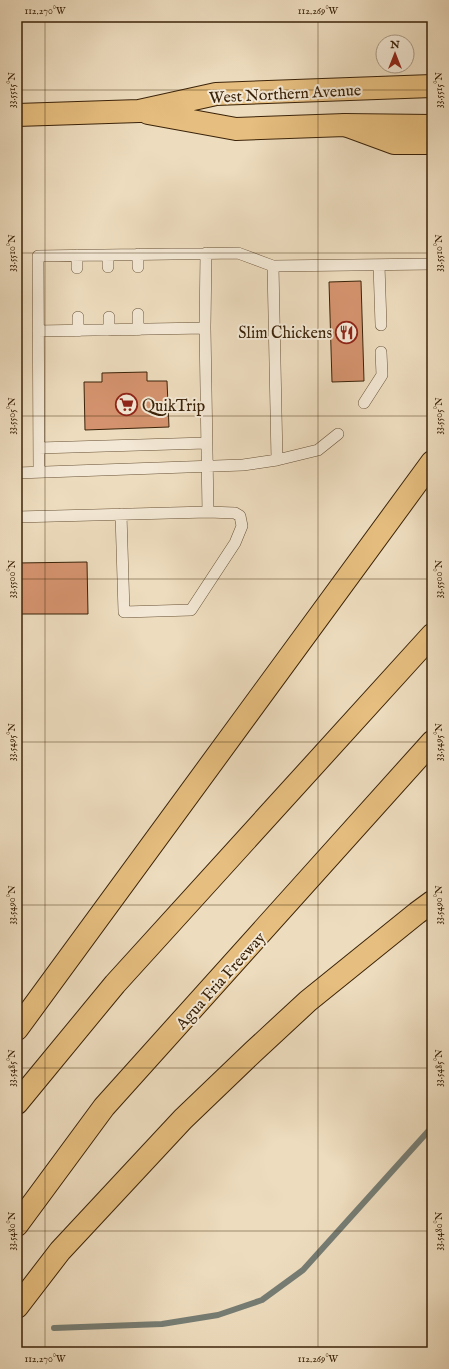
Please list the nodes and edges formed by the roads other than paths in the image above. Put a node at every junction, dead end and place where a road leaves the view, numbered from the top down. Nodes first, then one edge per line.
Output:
1 (432, 86) edge
2 (139, 111) junction
3 (17, 115) edge
4 (345, 125) junction
5 (432, 126) edge
6 (432, 143) edge
7 (206, 253) junction
8 (108, 254) junction
9 (138, 254) junction
10 (77, 255) junction
11 (432, 264) edge
12 (379, 265) junction
13 (274, 266) junction
14 (108, 267) dead end
15 (138, 267) dead end
16 (77, 268) dead end
17 (138, 314) dead end
18 (78, 317) dead end
19 (109, 317) dead end
20 (380, 325) dead end
21 (206, 328) junction
22 (78, 330) junction
23 (109, 330) junction
24 (138, 330) junction
25 (38, 331) junction
26 (381, 352) dead end
27 (364, 403) dead end
28 (338, 434) dead end
29 (206, 443) junction
30 (39, 448) junction
31 (277, 460) junction
32 (432, 462) edge
33 (207, 466) junction
34 (39, 472) junction
35 (17, 473) edge
36 (208, 512) junction
37 (121, 514) junction
38 (17, 517) edge
39 (432, 635) edge
40 (432, 742) edge
41 (432, 902) edge
42 (17, 1029) edge
43 (17, 1103) edge
44 (17, 1225) edge
45 (17, 1307) edge

1 - 2 main road, West Northern Avenue
2 - 3 main road, West Northern Avenue
2 - 4 main road, West Northern Avenue
4 - 5 main road, West Northern Avenue
4 - 6 main road
7 - 9 lane
7 - 13 lane
7 - 21 lane
8 - 9 lane
8 - 10 lane
8 - 14 lane
9 - 15 lane
10 - 16 lane
10 - 25 lane
11 - 12 lane
12 - 13 lane
12 - 20 lane
13 - 31 lane
17 - 24 lane
18 - 22 lane
19 - 23 lane
21 - 24 lane
21 - 29 lane
22 - 23 lane
22 - 25 lane
23 - 24 lane
25 - 30 lane
26 - 27 lane
28 - 31 lane
29 - 30 lane
29 - 33 lane
30 - 34 lane
31 - 33 lane
32 - 42 main road
33 - 34 lane
33 - 36 lane
34 - 35 lane
36 - 37 lane
36 - 37 lane
37 - 38 lane
39 - 43 main road
40 - 44 main road, Agua Fria Freeway
41 - 45 main road

